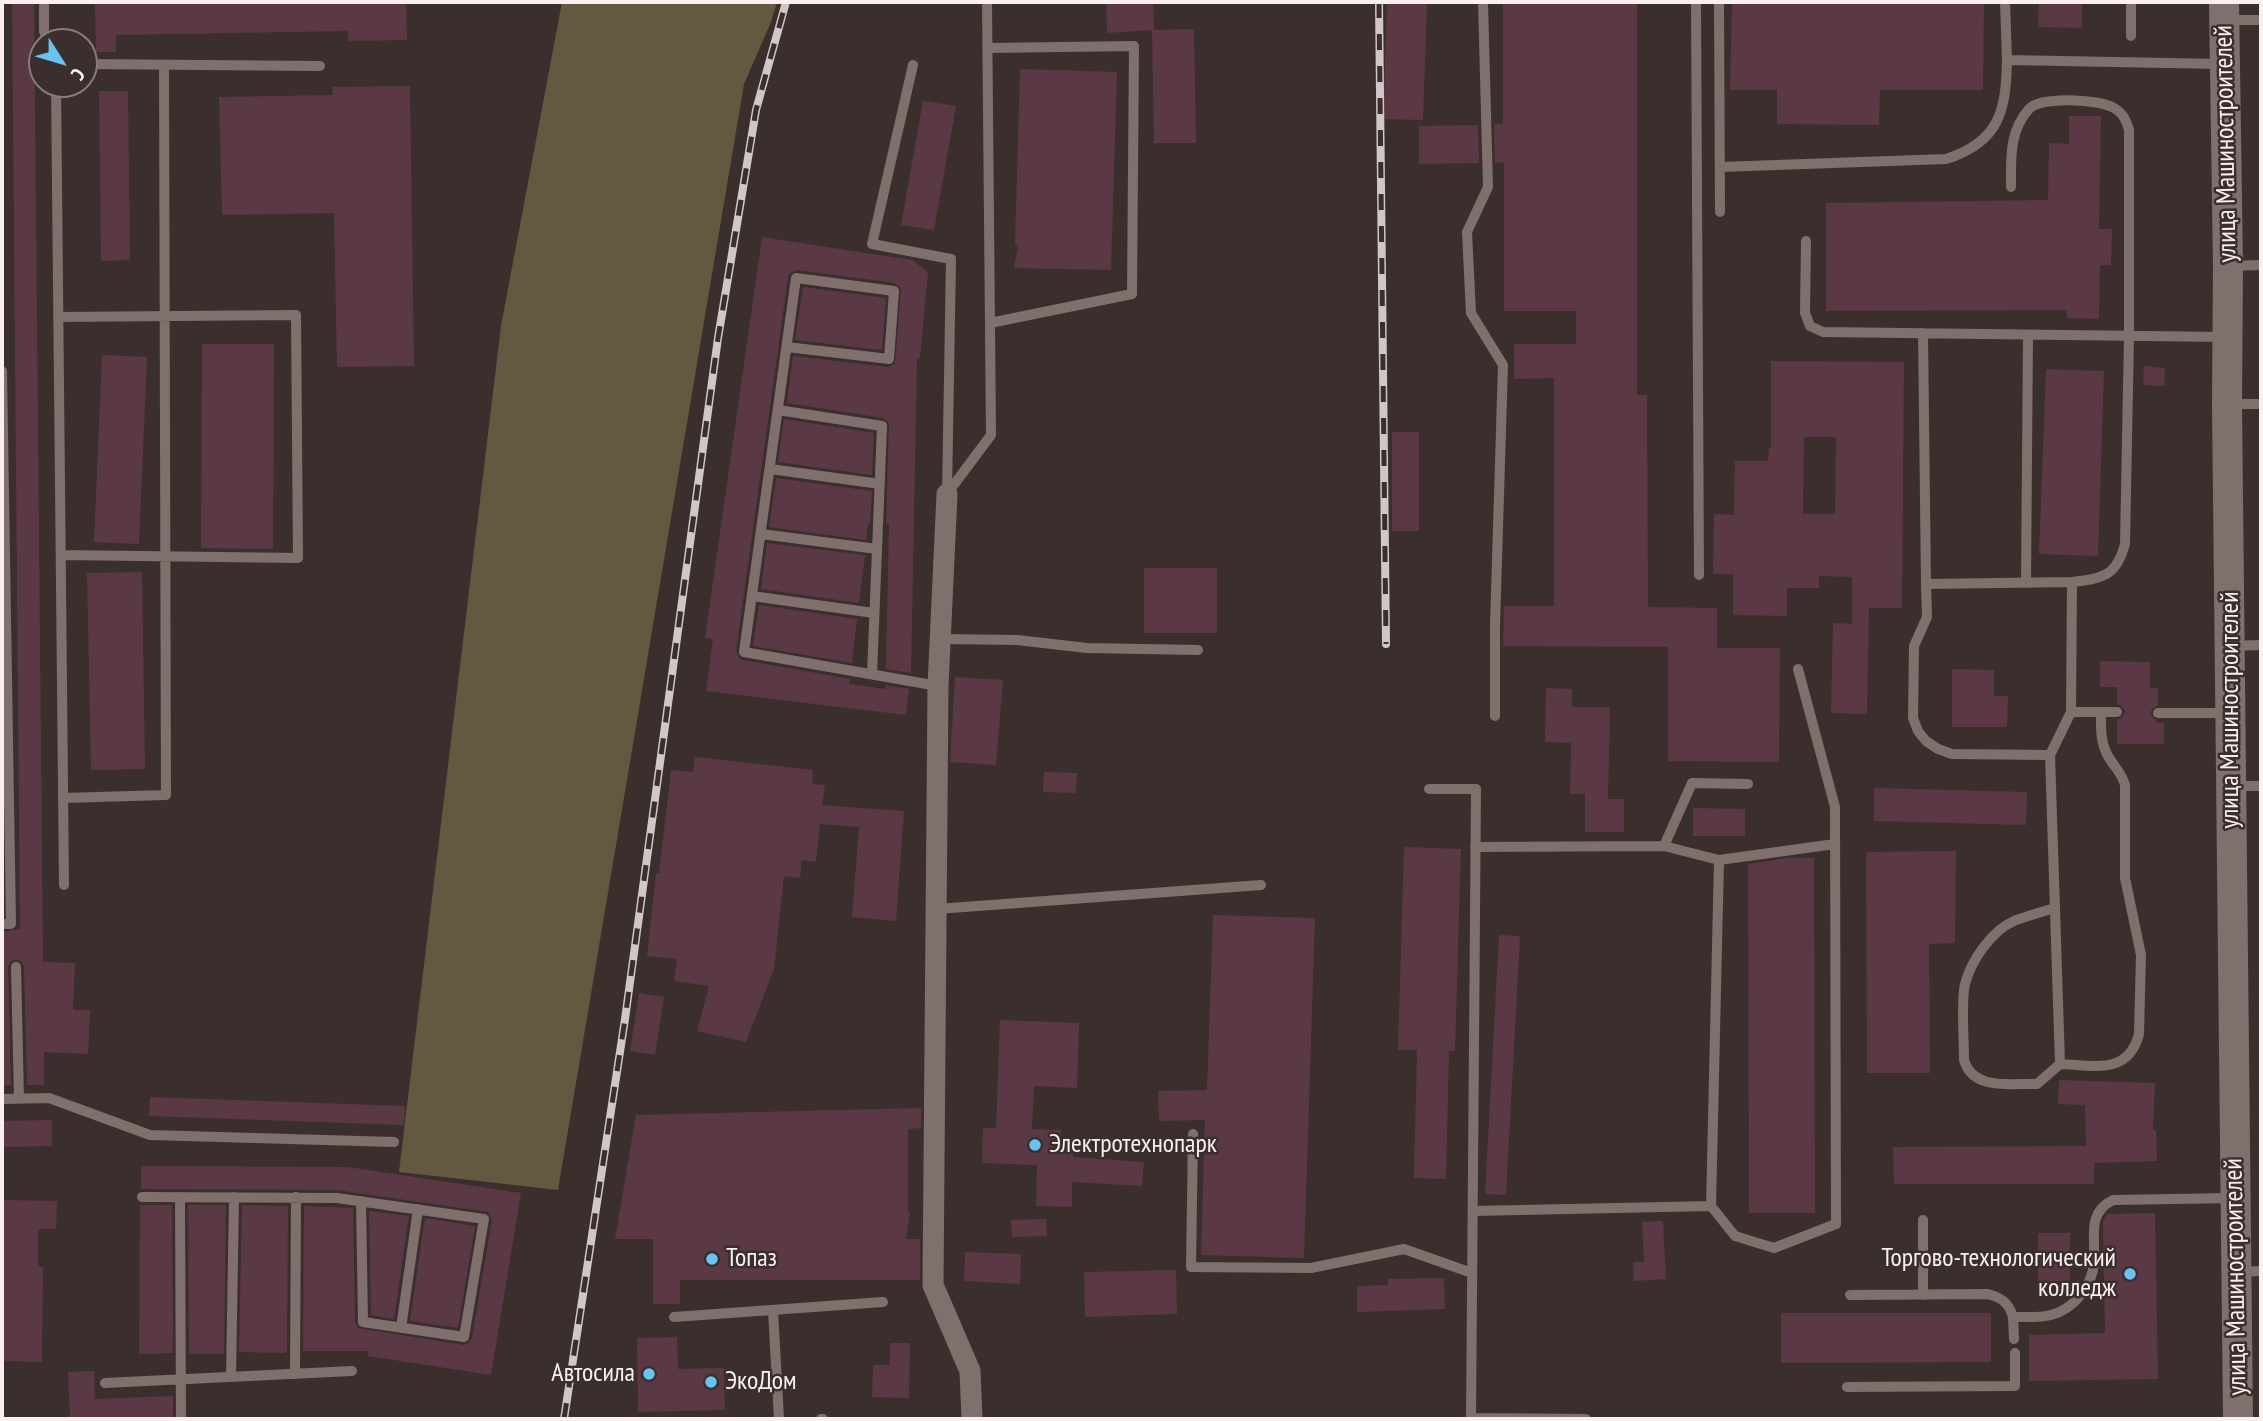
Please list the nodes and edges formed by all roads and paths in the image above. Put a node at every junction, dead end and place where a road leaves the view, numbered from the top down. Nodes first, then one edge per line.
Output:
1 (44, 2) edge
2 (987, 2) edge
3 (1483, 2) edge
4 (1696, 2) edge
5 (1719, 2) edge
6 (2005, 2) edge
7 (2131, 2) edge
8 (2224, 11) edge
9 (2261, 20) edge
10 (44, 28) edge
11 (2131, 36) dead end
12 (988, 48) junction
13 (2007, 60) junction
14 (98, 64) edge
15 (2224, 64) junction
16 (164, 65) junction
17 (913, 65) dead end
18 (320, 66) dead end
19 (56, 98) edge
20 (1720, 167) junction
21 (2011, 187) dead end
22 (1720, 212) dead end
23 (1806, 240) dead end
24 (2261, 265) edge
25 (2228, 266) junction
26 (164, 316) junction
27 (58, 317) junction
28 (990, 323) junction
29 (1923, 333) junction
30 (2028, 335) junction
31 (2129, 336) junction
32 (2228, 337) junction
33 (787, 347) junction
34 (2, 371) edge
35 (2227, 404) junction
36 (2261, 404) edge
37 (778, 410) junction
38 (770, 469) junction
39 (880, 484) junction
40 (947, 494) junction
41 (761, 534) junction
42 (877, 549) junction
43 (61, 555) junction
44 (165, 556) junction
45 (1699, 575) dead end
46 (2073, 582) junction
47 (2026, 583) junction
48 (1926, 584) junction
49 (752, 596) junction
50 (874, 613) junction
51 (940, 639) junction
52 (2261, 645) edge
53 (2231, 646) junction
54 (1198, 650) dead end
55 (1798, 669) dead end
56 (872, 674) junction
57 (938, 685) junction
58 (2071, 712) junction
59 (2101, 712) junction
60 (2117, 712) dead end
61 (2158, 713) dead end
62 (2230, 713) junction
63 (1495, 716) dead end
64 (2050, 755) junction
65 (1748, 784) dead end
66 (2231, 786) junction
67 (2261, 786) edge
68 (1429, 789) dead end
69 (63, 798) junction
70 (1835, 844) junction
71 (1664, 846) junction
72 (1475, 847) junction
73 (1719, 860) junction
74 (64, 885) dead end
75 (1261, 885) dead end
76 (2055, 908) junction
77 (937, 909) junction
78 (2, 924) edge
79 (16, 968) dead end
80 (2060, 1064) junction
81 (2, 1099) edge
82 (19, 1099) junction
83 (1193, 1134) dead end
84 (394, 1142) dead end
85 (142, 1197) dead end
86 (180, 1197) junction
87 (234, 1197) junction
88 (296, 1197) junction
89 (2236, 1198) junction
90 (361, 1201) junction
91 (1711, 1206) junction
92 (418, 1209) junction
93 (1473, 1211) junction
94 (1923, 1220) dead end
95 (2249, 1271) edge
96 (1472, 1273) junction
97 (1923, 1294) junction
98 (1850, 1295) dead end
99 (883, 1302) dead end
100 (773, 1310) junction
101 (674, 1317) dead end
102 (2013, 1317) junction
103 (401, 1328) junction
104 (2014, 1339) dead end
105 (2015, 1353) dead end
106 (352, 1371) dead end
107 (295, 1374) junction
108 (231, 1377) junction
109 (180, 1380) junction
110 (106, 1383) dead end
111 (1847, 1387) dead end
112 (181, 1419) edge
113 (779, 1419) edge
114 (972, 1419) edge
115 (1471, 1419) edge
116 (1586, 1419) edge
117 (2238, 1419) edge

1 - 10 lane
2 - 12 lane
3 - 63 lane
4 - 45 lane
5 - 20 lane
6 - 13 lane
7 - 11 lane
8 - 9 lane
8 - 15 main road, улица Машиностроителей
12 - 28 lane
12 - 28 lane
13 - 15 lane
13 - 20 lane
14 - 16 lane
15 - 25 main road, улица Машиностроителей
16 - 18 lane
16 - 26 lane
17 - 40 lane
19 - 27 lane
20 - 22 lane
21 - 31 lane
23 - 29 lane
24 - 25 lane
25 - 32 main road, улица Машиностроителей
26 - 27 lane
26 - 44 lane
26 - 44 lane
27 - 43 lane
28 - 40 lane
29 - 30 lane
29 - 48 lane
30 - 31 lane
30 - 47 lane
31 - 32 lane
31 - 46 lane
32 - 35 main road, улица Машиностроителей
33 - 33 lane
33 - 37 lane
34 - 78 lane
35 - 36 lane
35 - 53 main road, улица Машиностроителей
37 - 38 lane
37 - 39 lane
38 - 39 lane
38 - 41 lane
39 - 42 lane
40 - 51 street
41 - 42 lane
41 - 49 lane
42 - 50 lane
43 - 44 lane
43 - 69 lane
44 - 69 lane
46 - 47 lane
46 - 58 lane
47 - 48 lane
48 - 64 lane
49 - 50 lane
49 - 56 lane
50 - 56 lane
51 - 54 lane
51 - 57 street
52 - 53 lane
53 - 62 main road, улица Машиностроителей
55 - 70 lane
56 - 57 lane
57 - 77 street
58 - 59 lane
58 - 64 lane
59 - 60 lane
59 - 80 lane
61 - 62 lane
62 - 66 main road, улица Машиностроителей
64 - 76 lane
65 - 71 lane
66 - 67 lane
66 - 89 main road, улица Машиностроителей
68 - 72 lane
69 - 74 lane
70 - 73 lane
70 - 91 lane
71 - 72 lane
71 - 73 lane
72 - 93 lane
73 - 91 lane
75 - 77 lane
76 - 80 lane
76 - 80 lane
77 - 114 street
79 - 82 lane
81 - 82 lane
82 - 84 lane
83 - 96 lane
85 - 86 lane
86 - 87 lane
86 - 109 lane
87 - 88 lane
87 - 108 lane
88 - 90 lane
88 - 107 lane
89 - 95 main road, улица Машиностроителей
89 - 102 lane
90 - 92 lane
90 - 103 lane
91 - 93 lane
92 - 103 lane
92 - 103 lane
93 - 96 lane
94 - 97 lane
95 - 117 main road, улица Машиностроителей
96 - 115 lane
97 - 98 lane
97 - 102 lane
99 - 100 lane
100 - 101 lane
100 - 113 lane
102 - 104 lane
105 - 111 lane
106 - 107 lane
107 - 108 lane
108 - 109 lane
109 - 110 lane
109 - 112 lane
115 - 116 lane

